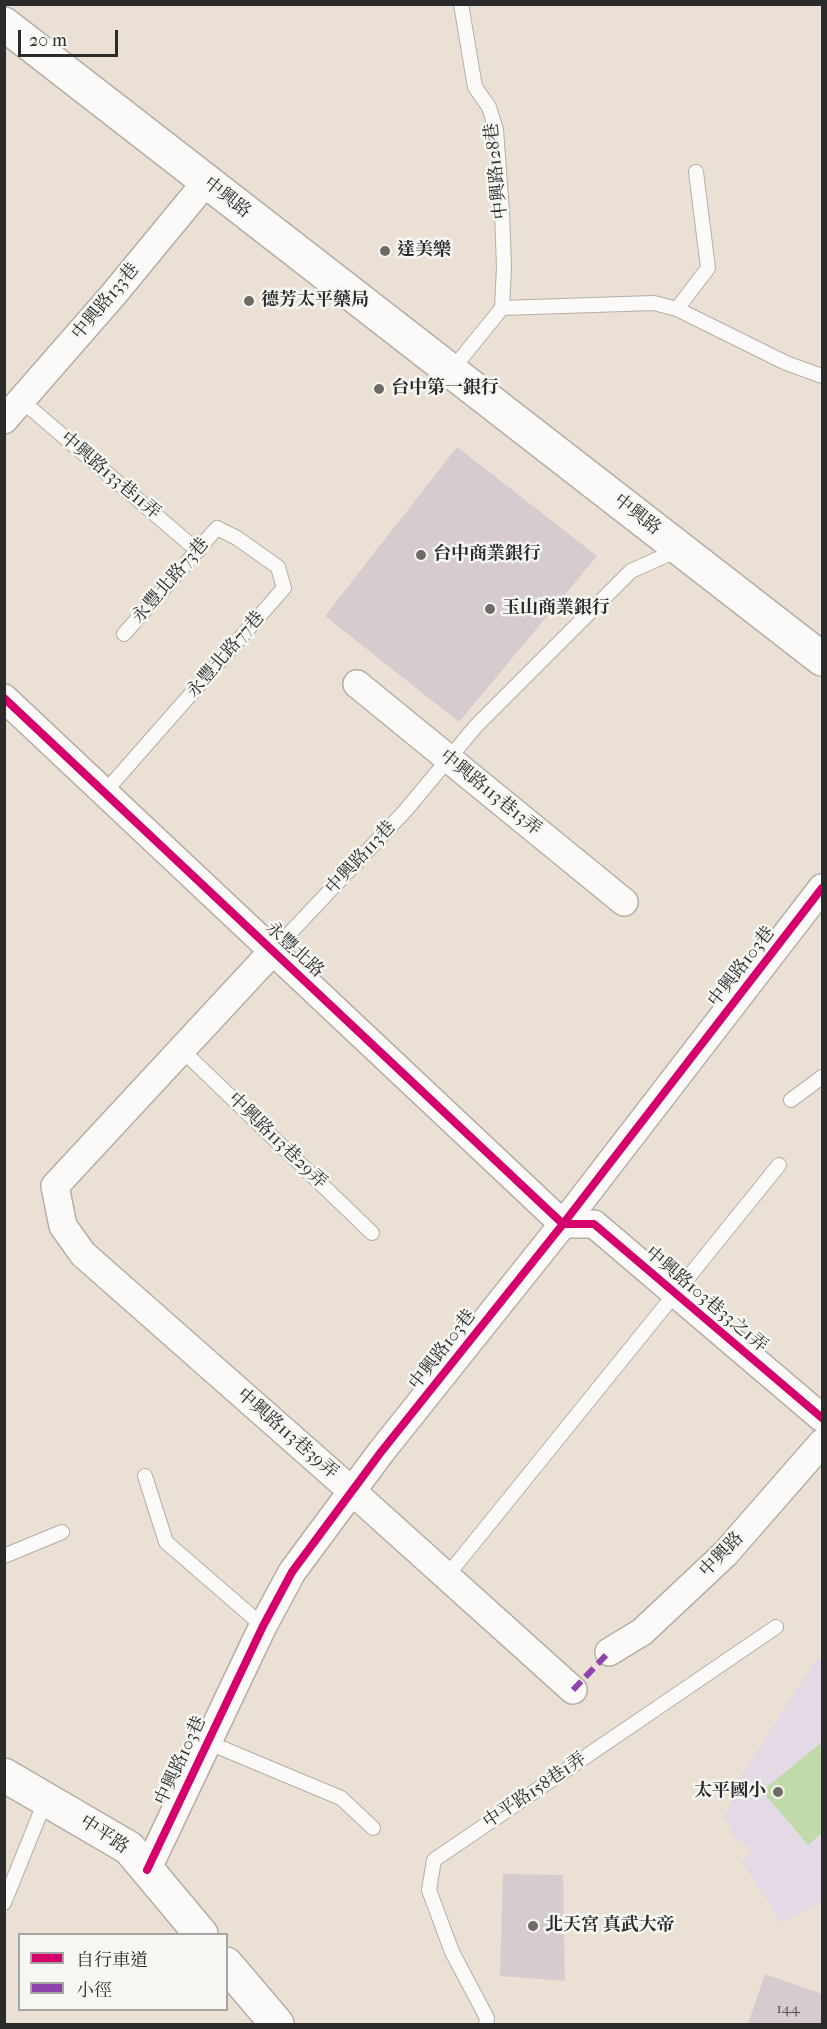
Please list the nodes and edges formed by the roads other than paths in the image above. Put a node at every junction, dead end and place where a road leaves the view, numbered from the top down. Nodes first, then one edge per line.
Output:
1 (461, 4) edge
2 (4, 24) edge
3 (696, 172) dead end
4 (206, 182) junction
5 (502, 308) junction
6 (677, 309) junction
7 (452, 371) junction
8 (822, 376) edge
9 (13, 411) edge
10 (217, 528) joint
11 (680, 548) junction
12 (198, 551) junction
13 (124, 634) dead end
14 (822, 659) edge
15 (357, 684) dead end
16 (4, 698) edge
17 (449, 760) junction
18 (104, 793) junction
19 (822, 888) edge
20 (624, 902) dead end
21 (273, 951) junction
22 (182, 1050) junction
23 (822, 1077) edge
24 (790, 1100) dead end
25 (778, 1165) dead end
26 (55, 1186) joint
27 (563, 1224) junction
28 (372, 1233) dead end
29 (675, 1293) junction
30 (822, 1418) edge
31 (822, 1443) edge
32 (145, 1476) dead end
33 (353, 1492) junction
34 (62, 1532) dead end
35 (4, 1556) edge
36 (446, 1577) junction
37 (262, 1626) junction
38 (776, 1627) dead end
39 (609, 1652) dead end
40 (573, 1690) dead end
41 (207, 1742) junction
42 (4, 1775) edge
43 (46, 1799) junction
44 (373, 1828) dead end
45 (147, 1870) junction
46 (4, 1903) edge
47 (199, 1933) edge
48 (228, 1966) edge
49 (486, 2021) edge
50 (277, 2025) edge

1 - 5 lane, 中興路128巷
2 - 4 main road, 中興路
3 - 6 lane
4 - 7 main road, 中興路
4 - 9 street, 中興路133巷
5 - 6 lane
5 - 7 lane
6 - 8 lane
7 - 11 main road, 中興路
9 - 12 lane, 中興路133巷11弄
10 - 12 lane, 永豐北路73巷
10 - 18 lane, 永豐北路77巷
11 - 14 main road, 中興路
11 - 17 lane, 中興路113巷
12 - 13 lane, 永豐北路73巷
15 - 17 street, 中興路113巷13弄
16 - 18 street, 永豐北路
17 - 20 street, 中興路113巷13弄
17 - 21 lane, 中興路113巷
18 - 21 street, 永豐北路
19 - 27 street, 中興路103巷
21 - 22 street, 中興路113巷
21 - 27 street, 永豐北路
22 - 26 street, 中興路113巷
22 - 28 lane, 中興路113巷29弄
23 - 24 lane
25 - 29 lane, 中興路103巷33之1弄
26 - 33 street, 中興路113巷39弄
27 - 29 street, 中興路103巷33之1弄
27 - 33 street, 中興路103巷
29 - 30 street, 中興路103巷33之1弄
29 - 36 lane, 中興路103巷33之1弄
31 - 39 street, 中興路
32 - 37 lane
33 - 36 street, 中興路113巷39弄
33 - 37 street, 中興路103巷
34 - 35 lane
36 - 40 street, 中興路113巷39弄
37 - 41 street, 中興路103巷
38 - 49 lane, 中平路158巷1弄
41 - 44 lane, 中興路103巷
41 - 45 street, 中興路103巷
42 - 43 main road, 中平路
43 - 45 main road, 中平路
43 - 46 lane
45 - 47 main road, 中平路
48 - 50 main road

